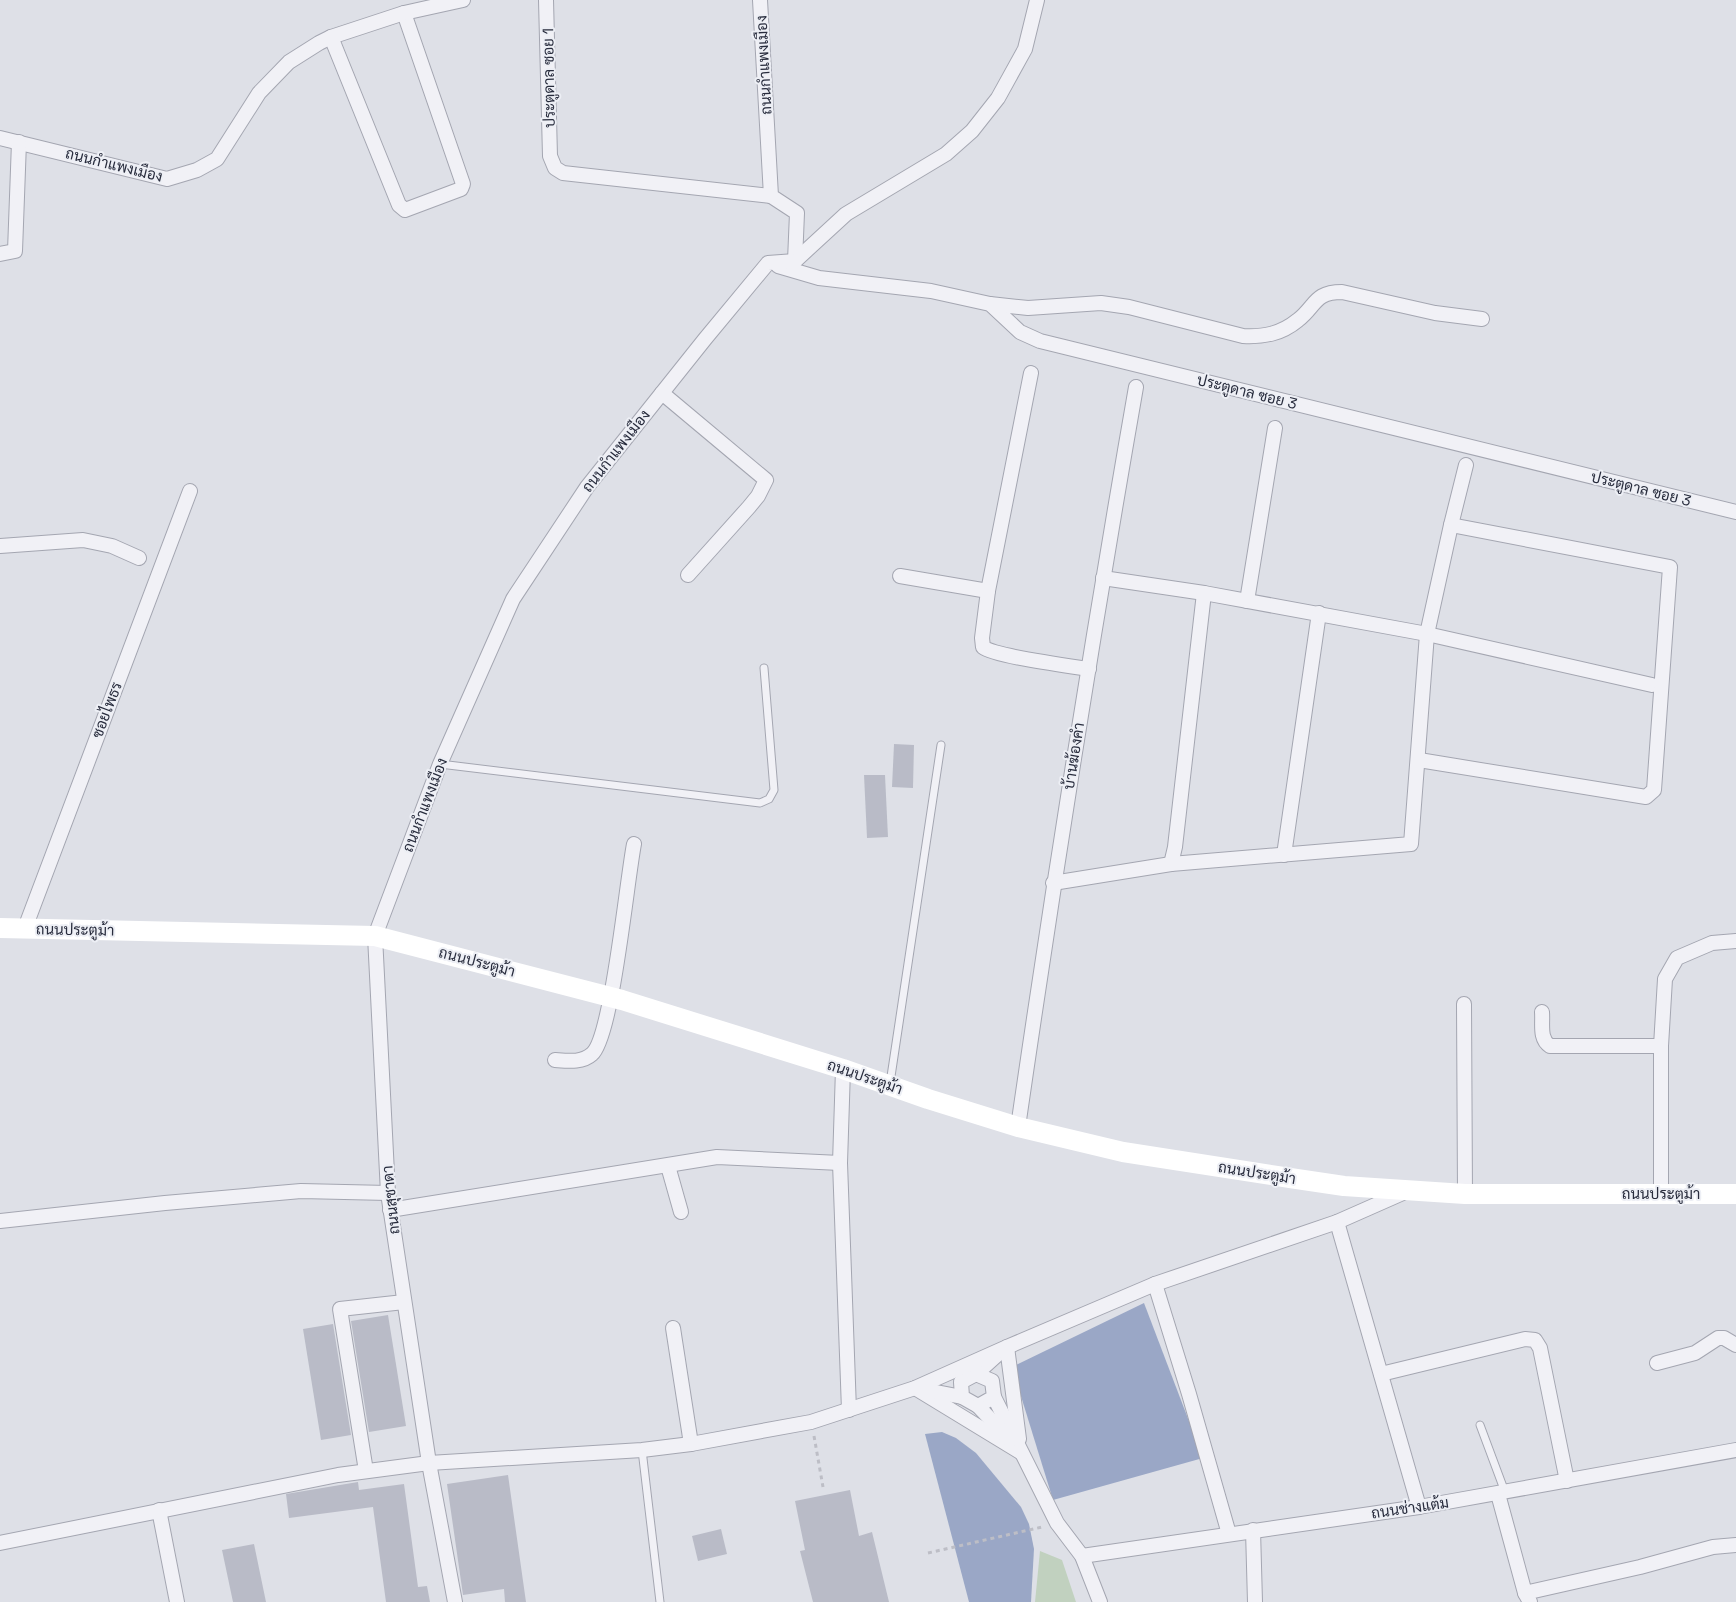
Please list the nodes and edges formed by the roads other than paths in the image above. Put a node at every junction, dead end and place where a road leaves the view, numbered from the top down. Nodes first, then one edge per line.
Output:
1 (463, 0) edge
2 (546, 0) edge
3 (760, 0) edge
4 (1036, 0) edge
5 (429, 3) edge
6 (404, 13) junction
7 (331, 37) junction
8 (0, 138) edge
9 (19, 142) junction
10 (771, 196) junction
11 (0, 254) edge
12 (796, 261) junction
13 (768, 263) junction
14 (990, 304) junction
15 (1482, 320) dead end
16 (1031, 373) dead end
17 (1136, 387) dead end
18 (662, 393) junction
19 (1275, 428) dead end
20 (1466, 465) dead end
21 (190, 491) dead end
22 (1736, 512) edge
23 (1451, 525) junction
24 (0, 546) edge
25 (139, 558) dead end
26 (688, 575) dead end
27 (900, 576) dead end
28 (1103, 578) junction
29 (988, 591) junction
30 (1204, 593) junction
31 (1246, 601) junction
32 (1320, 614) junction
33 (1427, 634) junction
34 (764, 668) dead end
35 (1088, 670) junction
36 (1652, 685) dead end
37 (941, 746) dead end
38 (1419, 760) junction
39 (440, 764) junction
40 (634, 844) dead end
41 (1284, 855) junction
42 (1171, 864) junction
43 (1053, 884) junction
44 (0, 928) edge
45 (25, 928) junction
46 (375, 936) junction
47 (1736, 941) edge
48 (611, 997) junction
49 (1464, 1004) dead end
50 (1542, 1012) dead end
51 (1661, 1046) junction
52 (555, 1060) dead end
53 (843, 1069) junction
54 (890, 1086) junction
55 (1018, 1127) junction
56 (840, 1164) junction
57 (668, 1166) junction
58 (1410, 1190) junction
59 (388, 1193) junction
60 (1465, 1194) junction
61 (1662, 1194) junction
62 (1736, 1194) edge
63 (390, 1210) junction
64 (681, 1212) dead end
65 (0, 1221) edge
66 (1337, 1222) junction
67 (1155, 1284) junction
68 (404, 1302) junction
69 (673, 1328) dead end
70 (1736, 1345) edge
71 (1007, 1346) junction
72 (1657, 1362) dead end
73 (976, 1374) junction
74 (1381, 1374) junction
75 (992, 1381) junction
76 (961, 1382) junction
77 (915, 1388) junction
78 (962, 1397) junction
79 (994, 1397) junction
80 (978, 1406) junction
81 (850, 1410) junction
82 (1480, 1425) dead end
83 (691, 1444) junction
84 (642, 1450) junction
85 (1736, 1450) edge
86 (1020, 1452) junction
87 (429, 1463) junction
88 (366, 1471) junction
89 (1567, 1482) junction
90 (1502, 1493) junction
91 (1419, 1507) junction
92 (159, 1510) junction
93 (1253, 1530) junction
94 (1229, 1534) junction
95 (0, 1543) edge
96 (1736, 1545) edge
97 (1082, 1556) junction
98 (1527, 1597) edge
99 (177, 1602) edge
100 (455, 1602) edge
101 (660, 1602) edge
102 (1100, 1602) edge
103 (1255, 1602) edge

1 - 5 street, ถนนกำแพงเมือง
2 - 10 street, ประตูดาล ซอย 1
3 - 10 street, ถนนกำแพงเมือง
4 - 12 street
5 - 6 street, ถนนกำแพงเมือง
6 - 7 street, ถนนกำแพงเมือง
6 - 7 street
7 - 9 street, ถนนกำแพงเมือง
8 - 9 street, ถนนกำแพงเมือง
9 - 11 street
10 - 12 street
12 - 13 street
13 - 14 street
13 - 18 street, ถนนกำแพงเมือง
14 - 15 street
14 - 22 street, ประตูดาล ซอย 3
16 - 29 street
17 - 28 street, บ้านฆ้องคำ
18 - 26 street
18 - 39 street, ถนนกำแพงเมือง
19 - 31 street
20 - 23 street
21 - 45 street, ซอยไพธร
23 - 33 street
23 - 38 street
24 - 25 street
27 - 29 street
28 - 30 street
28 - 35 street, บ้านฆ้องคำ
29 - 35 street
30 - 31 street
30 - 42 street
31 - 32 street
32 - 33 street
32 - 41 street
33 - 36 street
33 - 38 street
34 - 39 lane
35 - 43 street, บ้านฆ้องคำ
37 - 54 lane
38 - 41 street
39 - 46 street, ถนนกำแพงเมือง
40 - 48 street
41 - 42 street
42 - 43 street
43 - 55 street, บ้านฆ้องคำ
44 - 45 main road, ถนนประตูม้า
45 - 46 main road, ถนนประตูม้า
46 - 48 main road, ถนนประตูม้า
46 - 59 street, ถนนสุชาดา
47 - 51 street
48 - 52 street
48 - 53 main road, ถนนประตูม้า
49 - 60 street
50 - 51 street
51 - 61 street
53 - 54 main road, ถนนประตูม้า
53 - 56 street
54 - 55 main road, ถนนประตูม้า
55 - 58 main road, ถนนประตูม้า
56 - 57 street
56 - 81 street
57 - 63 street
57 - 64 street
58 - 60 main road, ถนนประตูม้า
58 - 66 street
59 - 63 street, ถนนสุชาดา
59 - 65 street
60 - 61 main road, ถนนประตูม้า
61 - 62 main road, ถนนประตูม้า
63 - 68 street, ถนนสุชาดา
66 - 67 street
66 - 74 street
67 - 71 street
67 - 94 street
68 - 87 street, ถนนสุชาดา
68 - 88 street
69 - 83 street
70 - 72 street
71 - 73 street
71 - 75 street
71 - 77 street
71 - 86 street
73 - 75 street
73 - 76 street
74 - 89 street
74 - 91 street
75 - 79 street
76 - 77 street
76 - 78 street
77 - 78 street
77 - 81 street
77 - 86 street
78 - 80 street
79 - 80 street
79 - 86 street
80 - 86 street
81 - 83 street
82 - 90 lane
83 - 84 street
84 - 87 street
84 - 101 lane
85 - 89 street, ถนนช่างแต้ม
86 - 97 street
87 - 88 street
87 - 100 street, ถนนสุชาดา
88 - 92 street
89 - 90 street, ถนนช่างแต้ม
90 - 91 street, ถนนช่างแต้ม
90 - 98 street
91 - 93 street, ถนนช่างแต้ม
92 - 95 street
92 - 99 street
93 - 94 street, ถนนช่างแต้ม
93 - 103 street
94 - 97 street, ถนนช่างแต้ม
96 - 98 street
97 - 102 street

